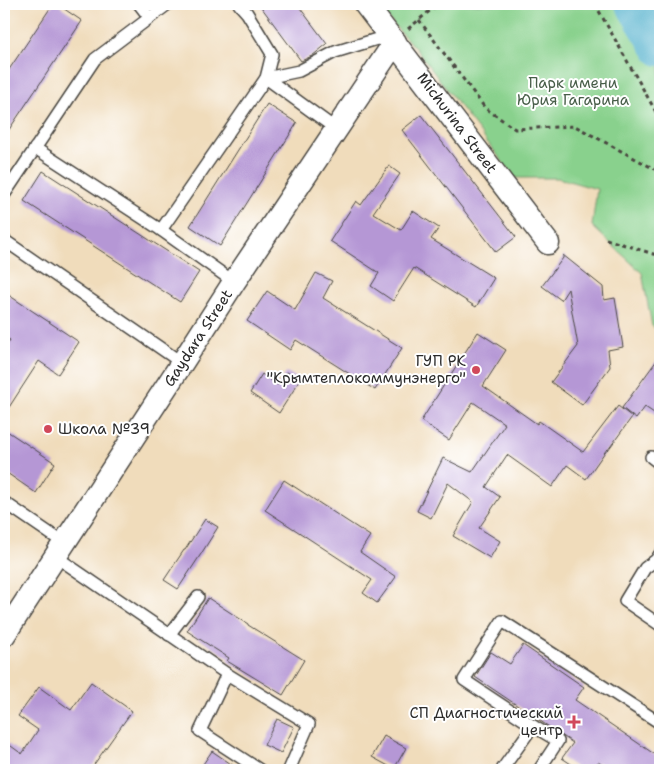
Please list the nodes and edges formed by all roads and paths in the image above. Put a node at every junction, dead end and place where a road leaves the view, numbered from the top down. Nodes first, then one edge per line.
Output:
1 (139, 4) edge
2 (168, 4) edge
3 (239, 4) edge
4 (366, 4) edge
5 (438, 4) edge
6 (595, 4) edge
7 (656, 4) edge
8 (660, 11) edge
9 (149, 17) junction
10 (418, 20) junction
11 (395, 42) junction
12 (266, 78) junction
13 (660, 119) edge
14 (336, 129) junction
15 (35, 148) junction
16 (660, 172) edge
17 (4, 195) edge
18 (160, 230) junction
19 (606, 239) dead end
20 (4, 240) edge
21 (548, 243) dead end
22 (660, 256) edge
23 (234, 282) junction
24 (182, 363) junction
25 (4, 502) edge
26 (60, 549) junction
27 (660, 554) edge
28 (198, 597) dead end
29 (660, 624) edge
30 (4, 635) edge
31 (170, 635) junction
32 (227, 674) junction
33 (660, 722) edge
34 (532, 726) junction
35 (260, 770) edge
36 (289, 770) edge
37 (507, 770) edge
38 (539, 770) edge

1 - 9 lane
2 - 9 lane
3 - 12 lane
4 - 11 street, Michurina Street
5 - 10 path
6 - 13 path
7 - 8 path
9 - 15 lane
10 - 11 path
10 - 16 path
11 - 12 lane
11 - 14 street, Gaydara Street
11 - 21 street, Michurina Street
12 - 14 lane
12 - 18 lane
14 - 23 street, Gaydara Street
15 - 17 lane
15 - 18 lane
18 - 23 lane
19 - 22 path
20 - 24 lane
23 - 24 street, Gaydara Street
24 - 26 street, Gaydara Street
25 - 26 lane
26 - 30 street, Gaydara Street
26 - 31 lane
27 - 29 lane
28 - 31 lane
31 - 32 lane
32 - 35 lane
32 - 36 lane
33 - 34 lane
34 - 37 lane
34 - 38 lane

